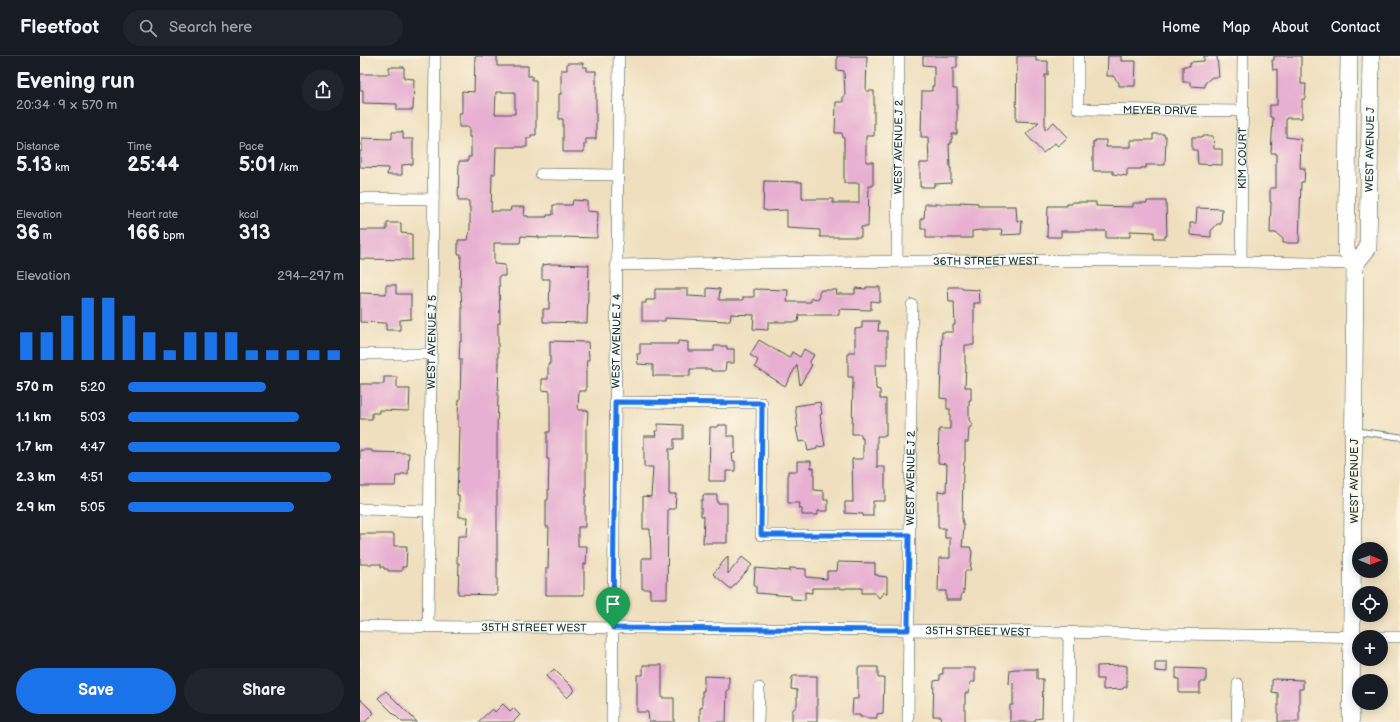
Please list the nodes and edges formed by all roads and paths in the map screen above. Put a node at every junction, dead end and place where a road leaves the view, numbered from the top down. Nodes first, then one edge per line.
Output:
1 (435, 56) edge
2 (619, 56) edge
3 (899, 56) edge
4 (1078, 56) edge
5 (1243, 56) edge
6 (1349, 56) edge
7 (1371, 56) edge
8 (1242, 111) junction
9 (540, 174) dead end
10 (617, 175) junction
11 (360, 198) edge
12 (433, 199) junction
13 (897, 261) junction
14 (1241, 261) junction
15 (1355, 264) junction
16 (616, 265) junction
17 (912, 305) dead end
18 (360, 354) edge
19 (431, 354) junction
20 (615, 402) junction
21 (1354, 430) junction
22 (1400, 437) edge
23 (360, 509) edge
24 (429, 511) junction
25 (909, 535) junction
26 (360, 626) edge
27 (428, 627) junction
28 (613, 628) junction
29 (908, 630) junction
30 (1352, 630) edge
31 (1069, 632) junction
32 (1352, 636) joint
33 (1388, 637) edge
34 (1400, 637) edge
35 (1238, 684) dead end
36 (759, 688) dead end
37 (612, 722) edge
38 (758, 722) edge
39 (908, 722) edge
40 (1068, 722) edge
41 (1237, 722) edge
42 (1351, 722) edge

1 - 12 street, WEST AVENUE J 5
2 - 10 street, WEST AVENUE J 4
3 - 13 street, WEST AVENUE J 2
4 - 8 street, MEYER DRIVE
5 - 8 street, KIM COURT
6 - 15 main road, WEST AVENUE J
7 - 15 main road, WEST AVENUE J
8 - 14 street, KIM COURT
9 - 10 street
10 - 16 street, WEST AVENUE J 4
11 - 12 street
12 - 19 street, WEST AVENUE J 5
13 - 14 street, 36TH STREET WEST
13 - 16 street, 36TH STREET WEST
14 - 15 street, 36TH STREET WEST
15 - 21 main road, WEST AVENUE J
16 - 20 street, WEST AVENUE J 4
17 - 25 street, WEST AVENUE J 2
18 - 19 street
19 - 24 street, WEST AVENUE J 5
20 - 25 street
20 - 28 street, WEST AVENUE J 4
21 - 22 lane
21 - 30 main road, WEST AVENUE J
23 - 24 street
24 - 27 street, WEST AVENUE J 5
25 - 29 street, WEST AVENUE J 2
26 - 27 street, 35TH STREET WEST
27 - 28 street, 35TH STREET WEST
28 - 29 street, 35TH STREET WEST
28 - 37 street, WEST AVENUE J 4
29 - 31 street, 35TH STREET WEST
29 - 39 street, WEST AVENUE J 2
31 - 32 street, 35TH STREET WEST
31 - 40 street
32 - 42 main road, WEST AVENUE J
33 - 34 street, 35TH STREET WEST
35 - 41 street
36 - 38 street

